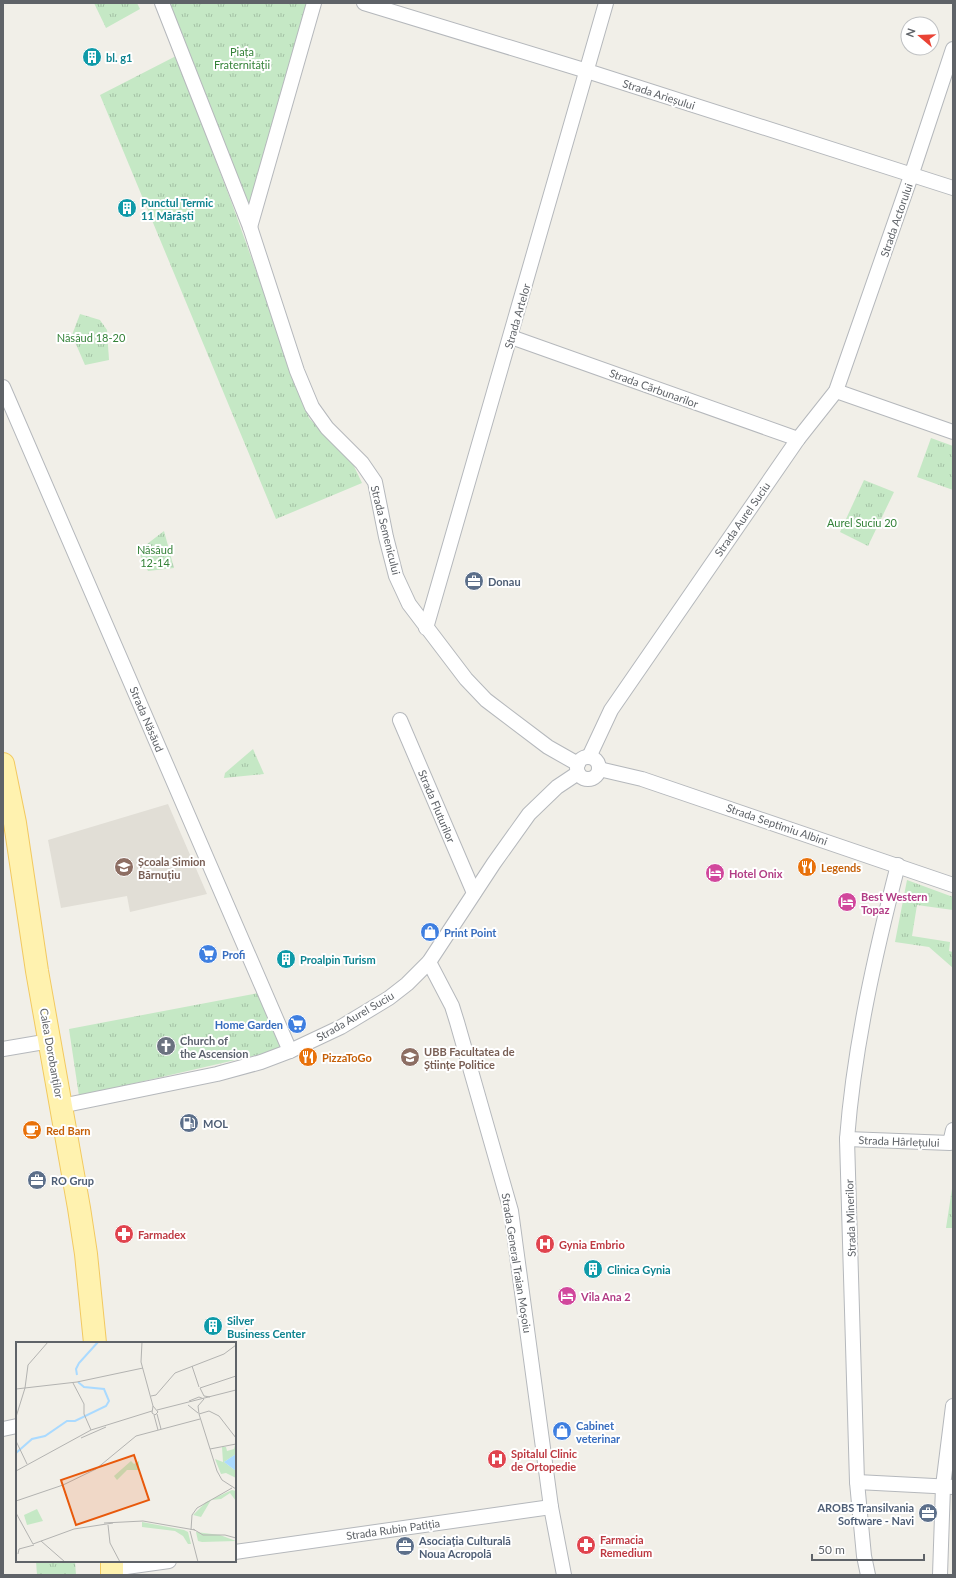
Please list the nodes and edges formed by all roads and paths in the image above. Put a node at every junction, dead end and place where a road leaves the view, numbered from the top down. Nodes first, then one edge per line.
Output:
1 (162, 3) edge
2 (314, 3) edge
3 (364, 3) edge
4 (606, 3) edge
5 (953, 49) edge
6 (587, 71) junction
7 (911, 176) junction
8 (953, 188) edge
9 (250, 227) junction
10 (511, 337) junction
11 (3, 387) edge
12 (836, 391) junction
13 (953, 432) edge
14 (798, 439) junction
15 (426, 628) junction
16 (400, 720) dead end
17 (3, 764) edge
18 (582, 765) junction
19 (600, 769) junction
20 (898, 865) junction
21 (953, 884) edge
22 (474, 893) junction
23 (429, 962) junction
24 (50, 1041) junction
25 (3, 1049) edge
26 (290, 1051) junction
27 (61, 1106) junction
28 (951, 1136) edge
29 (847, 1139) junction
30 (96, 1342) edge
31 (953, 1406) edge
32 (16, 1426) edge
33 (3, 1429) edge
34 (857, 1482) junction
35 (948, 1487) edge
36 (551, 1507) junction
37 (236, 1552) edge
38 (161, 1562) edge
39 (112, 1568) edge
40 (564, 1575) edge
41 (868, 1575) edge
42 (940, 1575) edge

1 - 9 street
2 - 9 street
3 - 6 street, Strada Arieșului
4 - 6 street, Strada Artelor
5 - 7 street, Strada Actorului
6 - 7 street, Strada Arieșului
6 - 10 street, Strada Artelor
7 - 8 street, Strada Arieșului
7 - 12 street, Strada Actorului
9 - 15 street, Strada Semenicului
10 - 14 street, Strada Cărbunarilor
10 - 15 street, Strada Artelor
11 - 26 street, Strada Năsăud
12 - 13 street
12 - 14 street, Strada Aurel Suciu
14 - 18 street, Strada Aurel Suciu
15 - 18 street, Strada Semenicului
16 - 22 street, Strada Fluturilor
17 - 24 main road, Calea Dorobanților
18 - 19 street
18 - 19 street
18 - 22 street, Strada Aurel Suciu
19 - 20 street, Strada Septimiu Albini
20 - 21 street, Strada Septimiu Albini
20 - 29 street, Strada Minerilor
22 - 23 street, Strada Aurel Suciu
23 - 26 street, Strada Aurel Suciu
23 - 36 street, Strada General Traian Moșoiu
24 - 25 street
24 - 27 main road, Calea Dorobanților
26 - 27 street, Strada Aurel Suciu
27 - 30 main road, Calea Dorobanților
28 - 29 street, Strada Hârlețului
29 - 34 street, Strada Minerilor
31 - 35 street
32 - 33 street
34 - 35 street
34 - 41 street, Strada Minerilor
35 - 42 street
36 - 37 street, Strada Rubin Patiția
36 - 40 street, Strada General Traian Moșoiu
38 - 39 street

